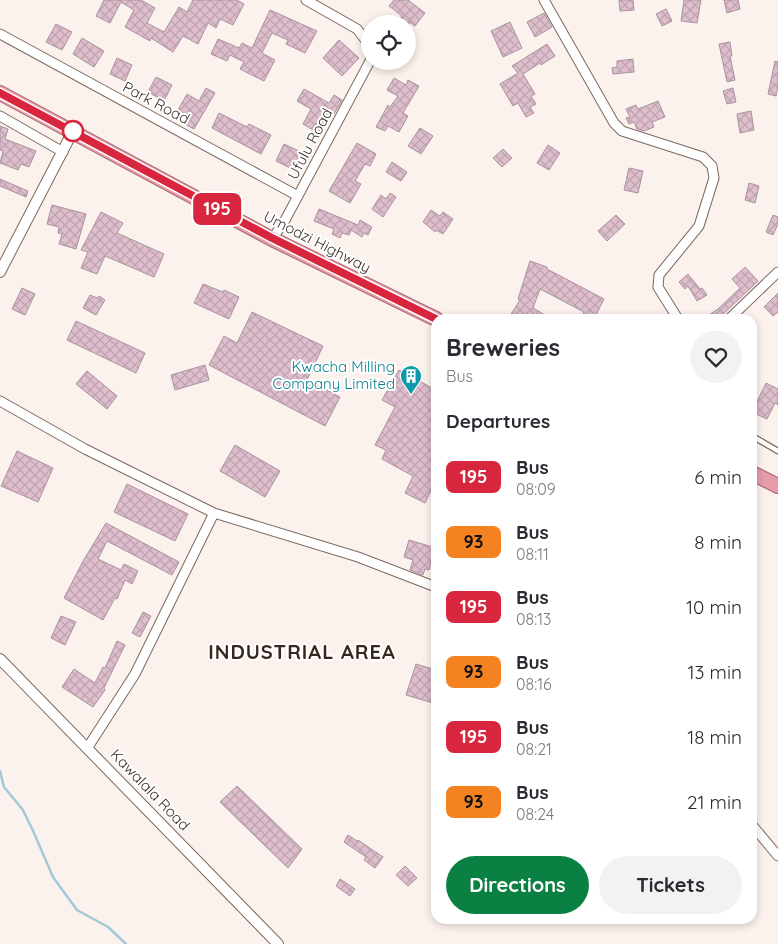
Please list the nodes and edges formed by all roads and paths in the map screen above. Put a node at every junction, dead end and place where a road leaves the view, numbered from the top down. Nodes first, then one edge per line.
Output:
1 (306, 0) edge
2 (544, 0) edge
3 (0, 34) edge
4 (361, 34) edge
5 (365, 70) edge
6 (0, 93) edge
7 (0, 116) edge
8 (73, 131) junction
9 (63, 152) junction
10 (298, 196) junction
11 (272, 238) junction
12 (0, 272) edge
13 (778, 272) edge
14 (675, 314) edge
15 (734, 314) edge
16 (431, 317) edge
17 (0, 401) edge
18 (757, 439) edge
19 (778, 451) edge
20 (757, 476) edge
21 (778, 486) edge
22 (214, 512) junction
23 (431, 585) edge
24 (0, 659) edge
25 (88, 747) junction
26 (757, 831) edge
27 (778, 856) edge
28 (278, 944) edge

1 - 4 street
2 - 14 street
3 - 10 street, Park Road
5 - 10 street, Ufulu Road
6 - 8 highway, Umodzi Highway
7 - 9 street
8 - 9 street
8 - 11 highway, Umodzi Highway
9 - 12 street
10 - 11 street, Ufulu Road
11 - 16 highway, Umodzi Highway
13 - 15 street
17 - 22 street
18 - 19 lane
20 - 21 highway
22 - 23 street
22 - 25 street
24 - 25 street, Kawalala Road
25 - 28 street, Kawalala Road
26 - 27 street

